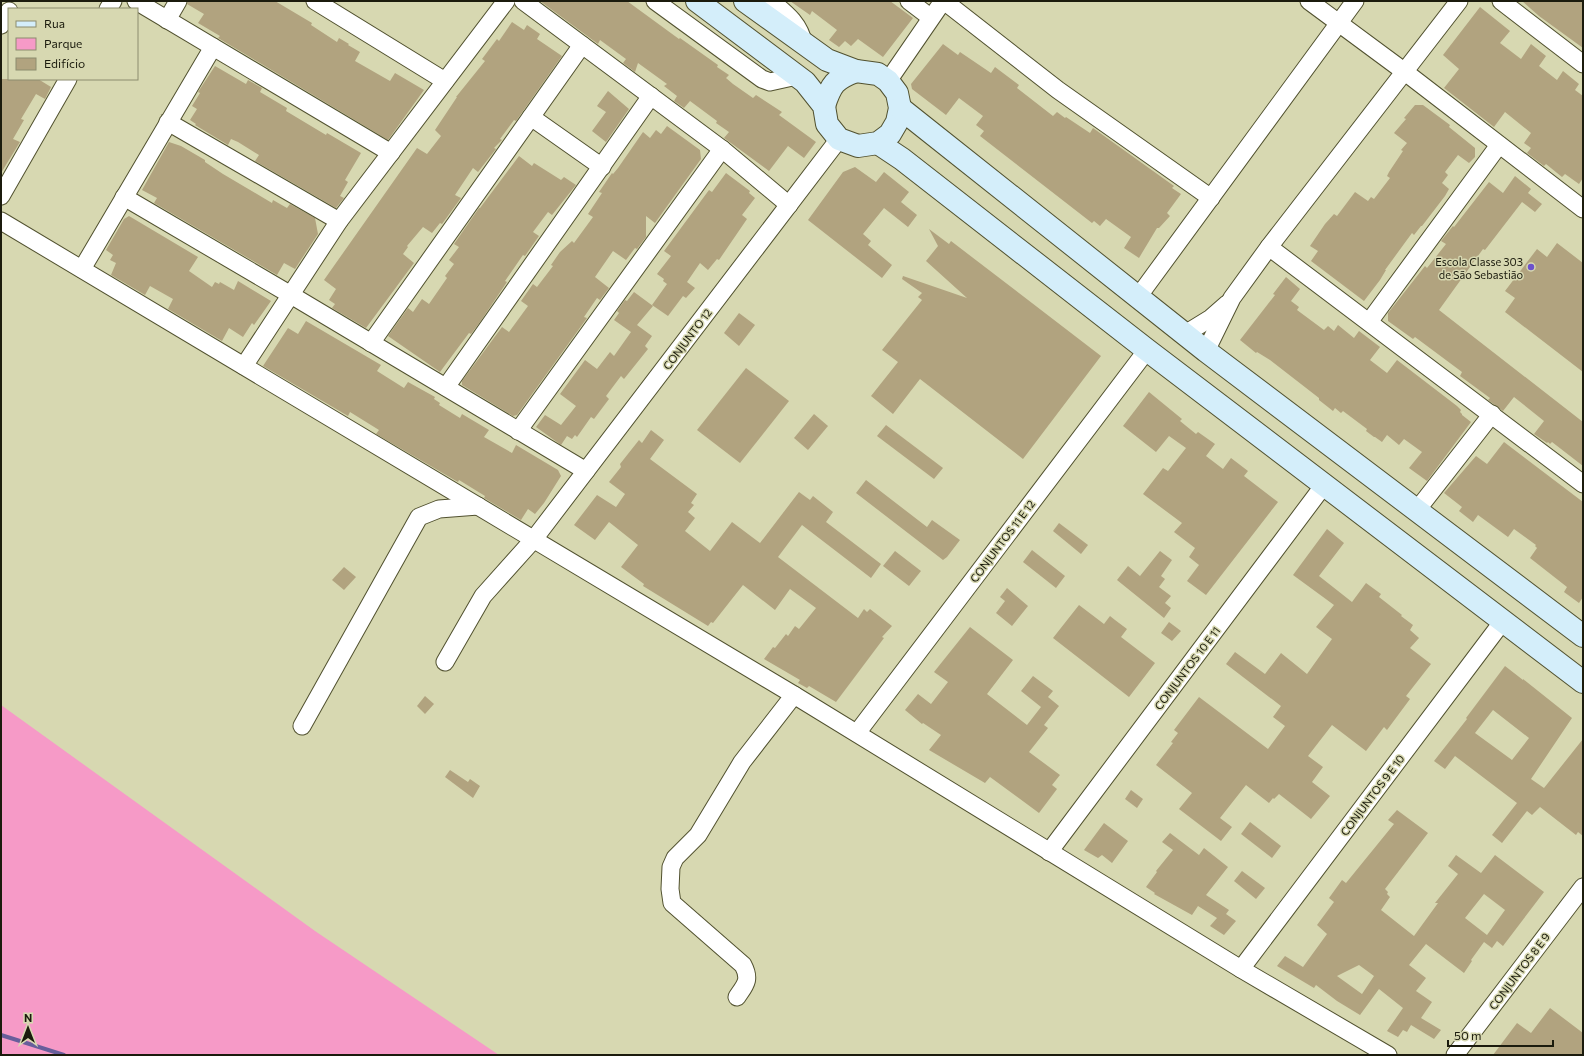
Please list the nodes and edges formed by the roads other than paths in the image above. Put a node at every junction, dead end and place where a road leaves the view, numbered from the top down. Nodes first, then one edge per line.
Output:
1 (136, 1) edge
2 (178, 1) edge
3 (315, 1) edge
4 (506, 1) edge
5 (523, 1) edge
6 (655, 1) edge
7 (697, 1) edge
8 (746, 1) edge
9 (771, 1) edge
10 (908, 1) edge
11 (943, 1) edge
12 (1309, 1) edge
13 (1356, 1) edge
14 (1459, 1) edge
15 (1502, 1) edge
16 (8, 13) edge
17 (930, 17) junction
18 (167, 20) junction
19 (1339, 24) junction
20 (1, 25) edge
21 (582, 45) junction
22 (804, 45) junction
23 (213, 47) junction
24 (1583, 64) edge
25 (856, 71) junction
26 (1405, 72) junction
27 (797, 76) junction
28 (67, 80) edge
29 (445, 81) junction
30 (888, 81) junction
31 (651, 96) junction
32 (824, 106) junction
33 (900, 108) junction
34 (531, 117) junction
35 (168, 122) junction
36 (839, 139) junction
37 (878, 142) junction
38 (1499, 145) junction
39 (722, 149) junction
40 (391, 153) junction
41 (602, 167) junction
42 (1, 196) edge
43 (124, 197) junction
44 (1211, 198) junction
45 (789, 205) junction
46 (1583, 209) edge
47 (1, 221) edge
48 (339, 222) junction
49 (1269, 247) junction
50 (82, 269) junction
51 (291, 294) junction
52 (1138, 297) junction
53 (1232, 298) junction
54 (1369, 322) junction
55 (1185, 334) junction
56 (371, 343) junction
57 (1147, 350) junction
58 (1206, 351) junction
59 (244, 366) junction
60 (446, 387) junction
61 (1492, 414) junction
62 (518, 431) junction
63 (586, 472) junction
64 (1583, 484) edge
65 (1324, 485) junction
66 (478, 506) junction
67 (1416, 510) junction
68 (534, 539) junction
69 (1469, 551) junction
70 (1442, 574) junction
71 (1503, 621) junction
72 (1583, 636) edge
73 (445, 662) dead end
74 (1583, 682) edge
75 (794, 695) junction
76 (302, 726) dead end
77 (857, 733) junction
78 (1049, 852) junction
79 (1583, 887) edge
80 (1241, 969) junction
81 (737, 997) dead end
82 (1388, 1055) edge
83 (1454, 1055) edge

1 - 18 street
2 - 18 street
3 - 29 street
4 - 29 street
5 - 21 street
6 - 27 street
7 - 27 street
8 - 22 street
9 - 22 street
10 - 17 street
11 - 17 street
11 - 44 street
12 - 19 street
13 - 19 street
14 - 26 street
15 - 24 street
16 - 20 street
17 - 30 street
18 - 23 street
19 - 26 street
19 - 44 street
21 - 31 street
21 - 34 street
22 - 25 street
23 - 35 street
23 - 40 street
25 - 30 street
25 - 32 street
26 - 38 street
26 - 49 street
27 - 32 street
28 - 42 street
29 - 40 street
30 - 33 street
31 - 39 street
31 - 41 street
32 - 36 street
33 - 37 street
33 - 52 street
34 - 41 street
34 - 56 street
35 - 43 street
35 - 48 street
36 - 37 street
36 - 45 street, CONJUNTO 12
37 - 57 street
38 - 46 street
38 - 54 street
39 - 45 street
39 - 62 street
40 - 48 street
41 - 60 street
43 - 50 street
43 - 51 street
44 - 52 street
45 - 63 street, CONJUNTO 12
47 - 50 street
48 - 51 street
49 - 53 street
49 - 54 street
50 - 59 street
51 - 56 street
51 - 59 street
52 - 55 street
53 - 55 street
53 - 58 street
54 - 61 street
55 - 58 street
56 - 60 street
57 - 65 street
57 - 77 street, CONJUNTOS 11 E 12
58 - 67 street
59 - 66 street
60 - 62 street
61 - 64 street
61 - 67 street
62 - 63 street
63 - 68 street, CONJUNTO 12
65 - 70 street
65 - 78 street, CONJUNTOS 10 E 11
66 - 68 street
66 - 76 street
67 - 69 street
68 - 73 street, CONJUNTO 12
68 - 75 street
69 - 70 street
69 - 72 street
70 - 71 street
71 - 74 street
71 - 80 street, CONJUNTOS 9 E 10
75 - 77 street
75 - 81 street
77 - 78 street
78 - 80 street
79 - 83 street, CONJUNTOS 8 E 9
80 - 82 street

